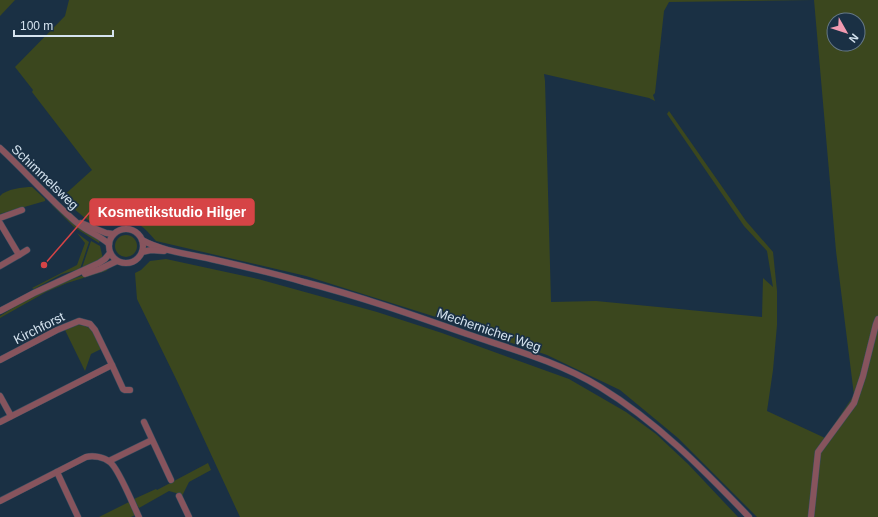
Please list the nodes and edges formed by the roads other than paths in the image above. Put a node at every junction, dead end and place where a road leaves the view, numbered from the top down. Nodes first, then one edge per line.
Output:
1 (0, 148) edge
2 (22, 210) dead end
3 (0, 218) edge
4 (74, 221) junction
5 (0, 222) edge
6 (114, 234) junction
7 (142, 240) junction
8 (109, 244) junction
9 (27, 250) dead end
10 (142, 252) junction
11 (176, 252) junction
12 (110, 254) junction
13 (19, 255) junction
14 (117, 261) junction
15 (0, 266) edge
16 (68, 279) junction
17 (0, 311) edge
18 (878, 319) edge
19 (0, 360) edge
20 (112, 365) junction
21 (130, 390) dead end
22 (0, 396) edge
23 (11, 416) junction
24 (0, 422) edge
25 (144, 422) dead end
26 (152, 440) junction
27 (109, 461) junction
28 (57, 472) junction
29 (171, 480) dead end
30 (179, 496) dead end
31 (0, 501) edge
32 (78, 517) edge
33 (139, 517) edge
34 (189, 517) edge
35 (749, 517) edge
36 (811, 517) edge

1 - 4 street, Schimmelsweg
2 - 3 street
4 - 6 street, Schimmelsweg
4 - 8 street, Schimmelsweg
5 - 13 street
6 - 7 street
6 - 8 street
7 - 10 street
7 - 11 street, Mechernicher Weg
8 - 12 street
9 - 13 street
10 - 11 street, Mechernicher Weg
10 - 14 street
11 - 35 street, Mechernicher Weg
12 - 14 street
12 - 16 street
13 - 15 street
14 - 16 street
16 - 17 street
18 - 36 street
19 - 20 street, Kirchforst
20 - 21 street, Kirchforst
20 - 23 street
22 - 23 street
23 - 24 street
25 - 26 street
26 - 27 street
26 - 29 street
27 - 28 street
27 - 33 street
28 - 31 street
28 - 32 street
30 - 34 street

